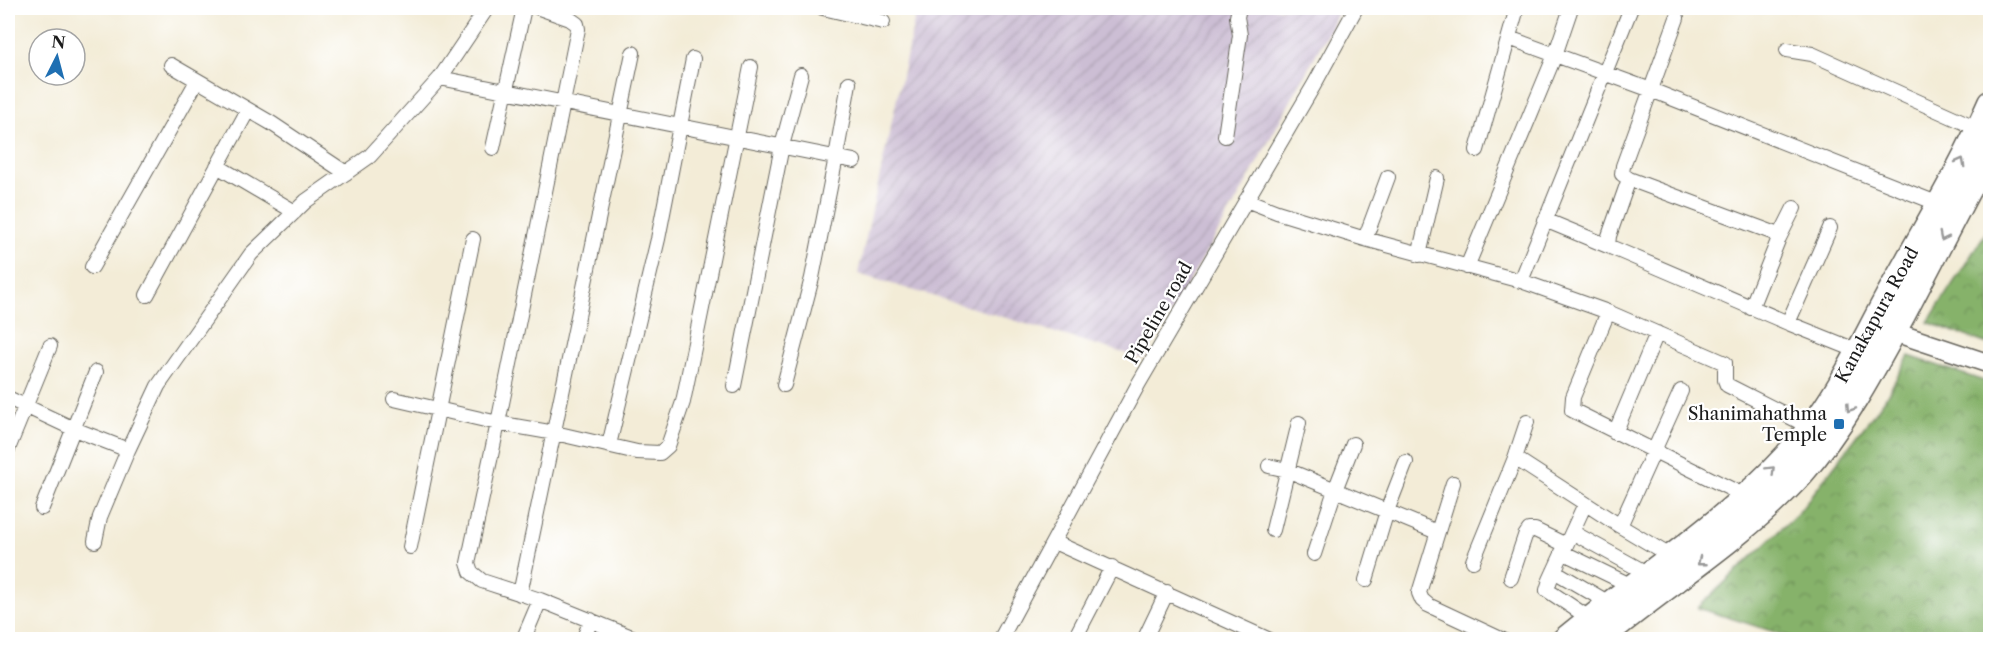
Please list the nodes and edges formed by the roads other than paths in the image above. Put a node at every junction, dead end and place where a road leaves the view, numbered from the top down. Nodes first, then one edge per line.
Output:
1 (487, 8) edge
2 (524, 8) edge
3 (539, 8) edge
4 (823, 8) edge
5 (1239, 8) edge
6 (1356, 8) edge
7 (1516, 8) edge
8 (1571, 8) edge
9 (1631, 8) edge
10 (1677, 18) dead end
11 (883, 22) dead end
12 (1509, 38) junction
13 (1787, 50) dead end
14 (633, 53) dead end
15 (1555, 55) junction
16 (693, 58) dead end
17 (171, 65) dead end
18 (751, 67) dead end
19 (1606, 73) junction
20 (801, 75) dead end
21 (440, 78) junction
22 (197, 81) junction
23 (849, 83) dead end
24 (1651, 90) junction
25 (506, 91) junction
26 (563, 102) junction
27 (1990, 103) edge
28 (248, 110) junction
29 (619, 113) junction
30 (680, 125) junction
31 (737, 136) junction
32 (1225, 136) dead end
33 (1985, 138) edge
34 (782, 146) junction
35 (493, 148) dead end
36 (1477, 150) dead end
37 (836, 157) junction
38 (854, 161) dead end
39 (217, 166) junction
40 (346, 173) junction
41 (1388, 177) dead end
42 (1437, 178) dead end
43 (1629, 179) junction
44 (1246, 200) junction
45 (1939, 204) junction
46 (1794, 208) dead end
47 (295, 212) junction
48 (1545, 220) junction
49 (1830, 228) dead end
50 (1779, 238) junction
51 (473, 239) dead end
52 (1365, 239) junction
53 (1608, 246) junction
54 (1419, 255) junction
55 (92, 267) dead end
56 (1467, 267) junction
57 (1521, 281) junction
58 (147, 295) dead end
59 (1751, 308) junction
60 (1608, 312) junction
61 (1788, 323) junction
62 (1894, 332) junction
63 (1657, 333) junction
64 (50, 346) dead end
65 (1858, 351) junction
66 (1990, 364) edge
67 (96, 372) dead end
68 (784, 385) dead end
69 (734, 386) dead end
70 (1681, 391) dead end
71 (8, 398) edge
72 (394, 399) dead end
73 (26, 407) junction
74 (438, 410) junction
75 (1527, 422) dead end
76 (498, 423) junction
77 (1299, 423) dead end
78 (1810, 427) junction
79 (74, 429) junction
80 (555, 433) junction
81 (1615, 433) junction
82 (1353, 444) dead end
83 (609, 445) junction
84 (8, 448) edge
85 (128, 450) junction
86 (1655, 451) junction
87 (1515, 458) junction
88 (1406, 462) dead end
89 (1269, 466) dead end
90 (1287, 470) junction
91 (1453, 483) dead end
92 (1335, 490) junction
93 (1745, 496) junction
94 (1585, 504) junction
95 (42, 508) dead end
96 (1387, 511) junction
97 (1620, 526) junction
98 (1273, 530) dead end
99 (1437, 532) junction
100 (1716, 535) junction
101 (94, 541) dead end
102 (1054, 542) junction
103 (1567, 543) junction
104 (410, 547) dead end
105 (1314, 554) dead end
106 (1672, 557) junction
107 (1473, 561) dead end
108 (1112, 567) junction
109 (1554, 571) junction
110 (1511, 578) dead end
111 (1366, 580) dead end
112 (1641, 580) junction
113 (1167, 592) junction
114 (520, 594) junction
115 (540, 600) junction
116 (1609, 603) junction
117 (591, 620) junction
118 (1594, 629) edge
119 (523, 639) edge
120 (583, 639) edge
121 (639, 639) edge
122 (1000, 639) edge
123 (1074, 639) edge
124 (1144, 639) edge
125 (1270, 639) edge
126 (1503, 639) edge
127 (1564, 639) edge

1 - 21 street
2 - 25 street
3 - 26 street
4 - 11 street
5 - 32 street
6 - 44 street, Pipeline road
7 - 12 street
8 - 15 street
9 - 19 street
10 - 24 street
12 - 15 street
12 - 36 street
13 - 33 street
14 - 29 street
15 - 19 street
15 - 56 street
16 - 30 street
17 - 22 street
18 - 31 street
19 - 24 street
19 - 48 street
20 - 34 street
21 - 25 street
21 - 40 street
22 - 28 street
22 - 55 street
23 - 37 street
24 - 43 street
24 - 45 street
25 - 26 street
25 - 35 street
26 - 29 street
26 - 76 street
27 - 33 highway, Kanakapura Road
28 - 39 street
28 - 40 street
29 - 30 street
29 - 80 street
30 - 31 street
30 - 83 street
31 - 34 street
31 - 83 street
45 -> 33 highway, Kanakapura Road
33 -> 62 highway, Kanakapura Road
34 - 37 street
34 - 69 street
37 - 38 street
37 - 68 street
39 - 47 street
39 - 58 street
40 - 47 street
41 - 52 street
42 - 54 street
43 - 50 street
43 - 53 street
44 - 52 street
44 - 102 street, Pipeline road
45 - 65 highway, Kanakapura Road
46 - 50 street
47 - 85 street
48 - 53 street
48 - 57 street
49 - 61 street
50 - 59 street
51 - 74 street
52 - 54 street
53 - 59 street
54 - 56 street
56 - 57 street
57 - 60 street
59 - 61 street
60 - 63 street
60 - 81 street
61 - 65 street
62 - 66 street
62 -> 100 highway, Kanakapura Road
63 - 78 street
63 - 81 street
64 - 73 street
65 - 78 highway, Kanakapura Road
67 - 79 street
70 - 86 street
71 - 73 street
72 - 74 street
73 - 79 street
73 - 84 street
74 - 76 street
74 - 104 street
75 - 87 street
76 - 80 street
76 - 114 street
77 - 90 street
93 -> 78 highway, Kanakapura Road
79 - 85 street
79 - 95 street
80 - 83 street
80 - 114 street
81 - 86 street
82 - 92 street
85 - 101 street
86 - 93 street
86 - 97 street
87 - 94 street
87 - 107 street
88 - 96 street
89 - 90 street
90 - 92 street
90 - 98 street
91 - 99 street
92 - 96 street
92 - 105 street
93 - 100 highway, Kanakapura Road
94 - 97 street
94 - 103 street
96 - 99 street
96 - 111 street
97 - 106 street
99 - 126 street
100 - 106 highway, Kanakapura Road
100 -> 118 highway, Kanakapura Road
102 - 108 street
102 - 122 street, Pipeline road
103 - 109 street
103 - 110 street
103 - 112 street
103 - 112 street
106 - 112 highway, Kanakapura Road
108 - 113 street
108 - 123 street
109 - 116 street
109 - 118 street
112 - 116 highway, Kanakapura Road
113 - 124 street
113 - 125 street
114 - 115 street
115 - 117 street
115 - 119 street
116 - 118 highway, Kanakapura Road
117 - 120 street
117 - 121 street
118 - 127 highway, Kanakapura Road

